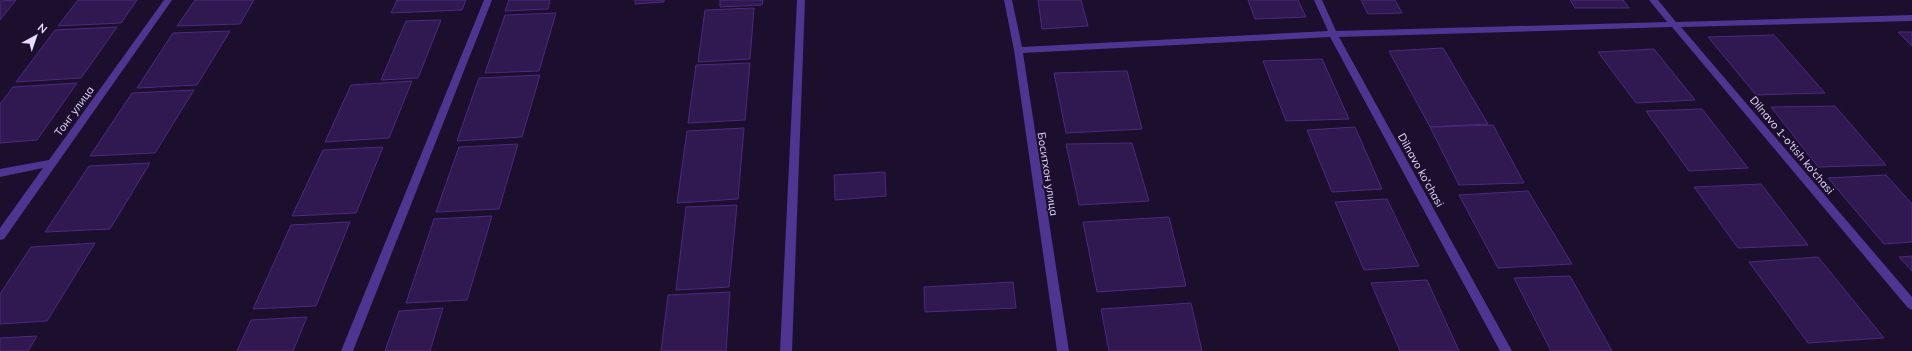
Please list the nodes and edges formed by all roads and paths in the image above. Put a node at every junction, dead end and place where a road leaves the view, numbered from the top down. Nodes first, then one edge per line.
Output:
1 (168, 0) edge
2 (488, 0) edge
3 (801, 0) edge
4 (1008, 0) edge
5 (1318, 0) edge
6 (1653, 0) edge
7 (1912, 18) edge
8 (1674, 25) junction
9 (1333, 34) junction
10 (1018, 50) junction
11 (51, 163) junction
12 (0, 173) edge
13 (0, 236) edge
14 (1912, 306) edge
15 (347, 351) edge
16 (786, 351) edge
17 (1063, 351) edge
18 (1506, 351) edge

1 - 11 street, Тонг улица
2 - 15 street
3 - 16 street
4 - 10 street, Боситхон улица
5 - 9 street, Dilnavo ko'chasi
6 - 8 street, Dilnavo 1-o'tish ko'chasi
7 - 8 street
8 - 9 street
8 - 14 street, Dilnavo 1-o'tish ko'chasi
9 - 10 street
9 - 18 street, Dilnavo ko'chasi
10 - 17 street, Боситхон улица
11 - 12 street
11 - 13 street, Тонг улица

